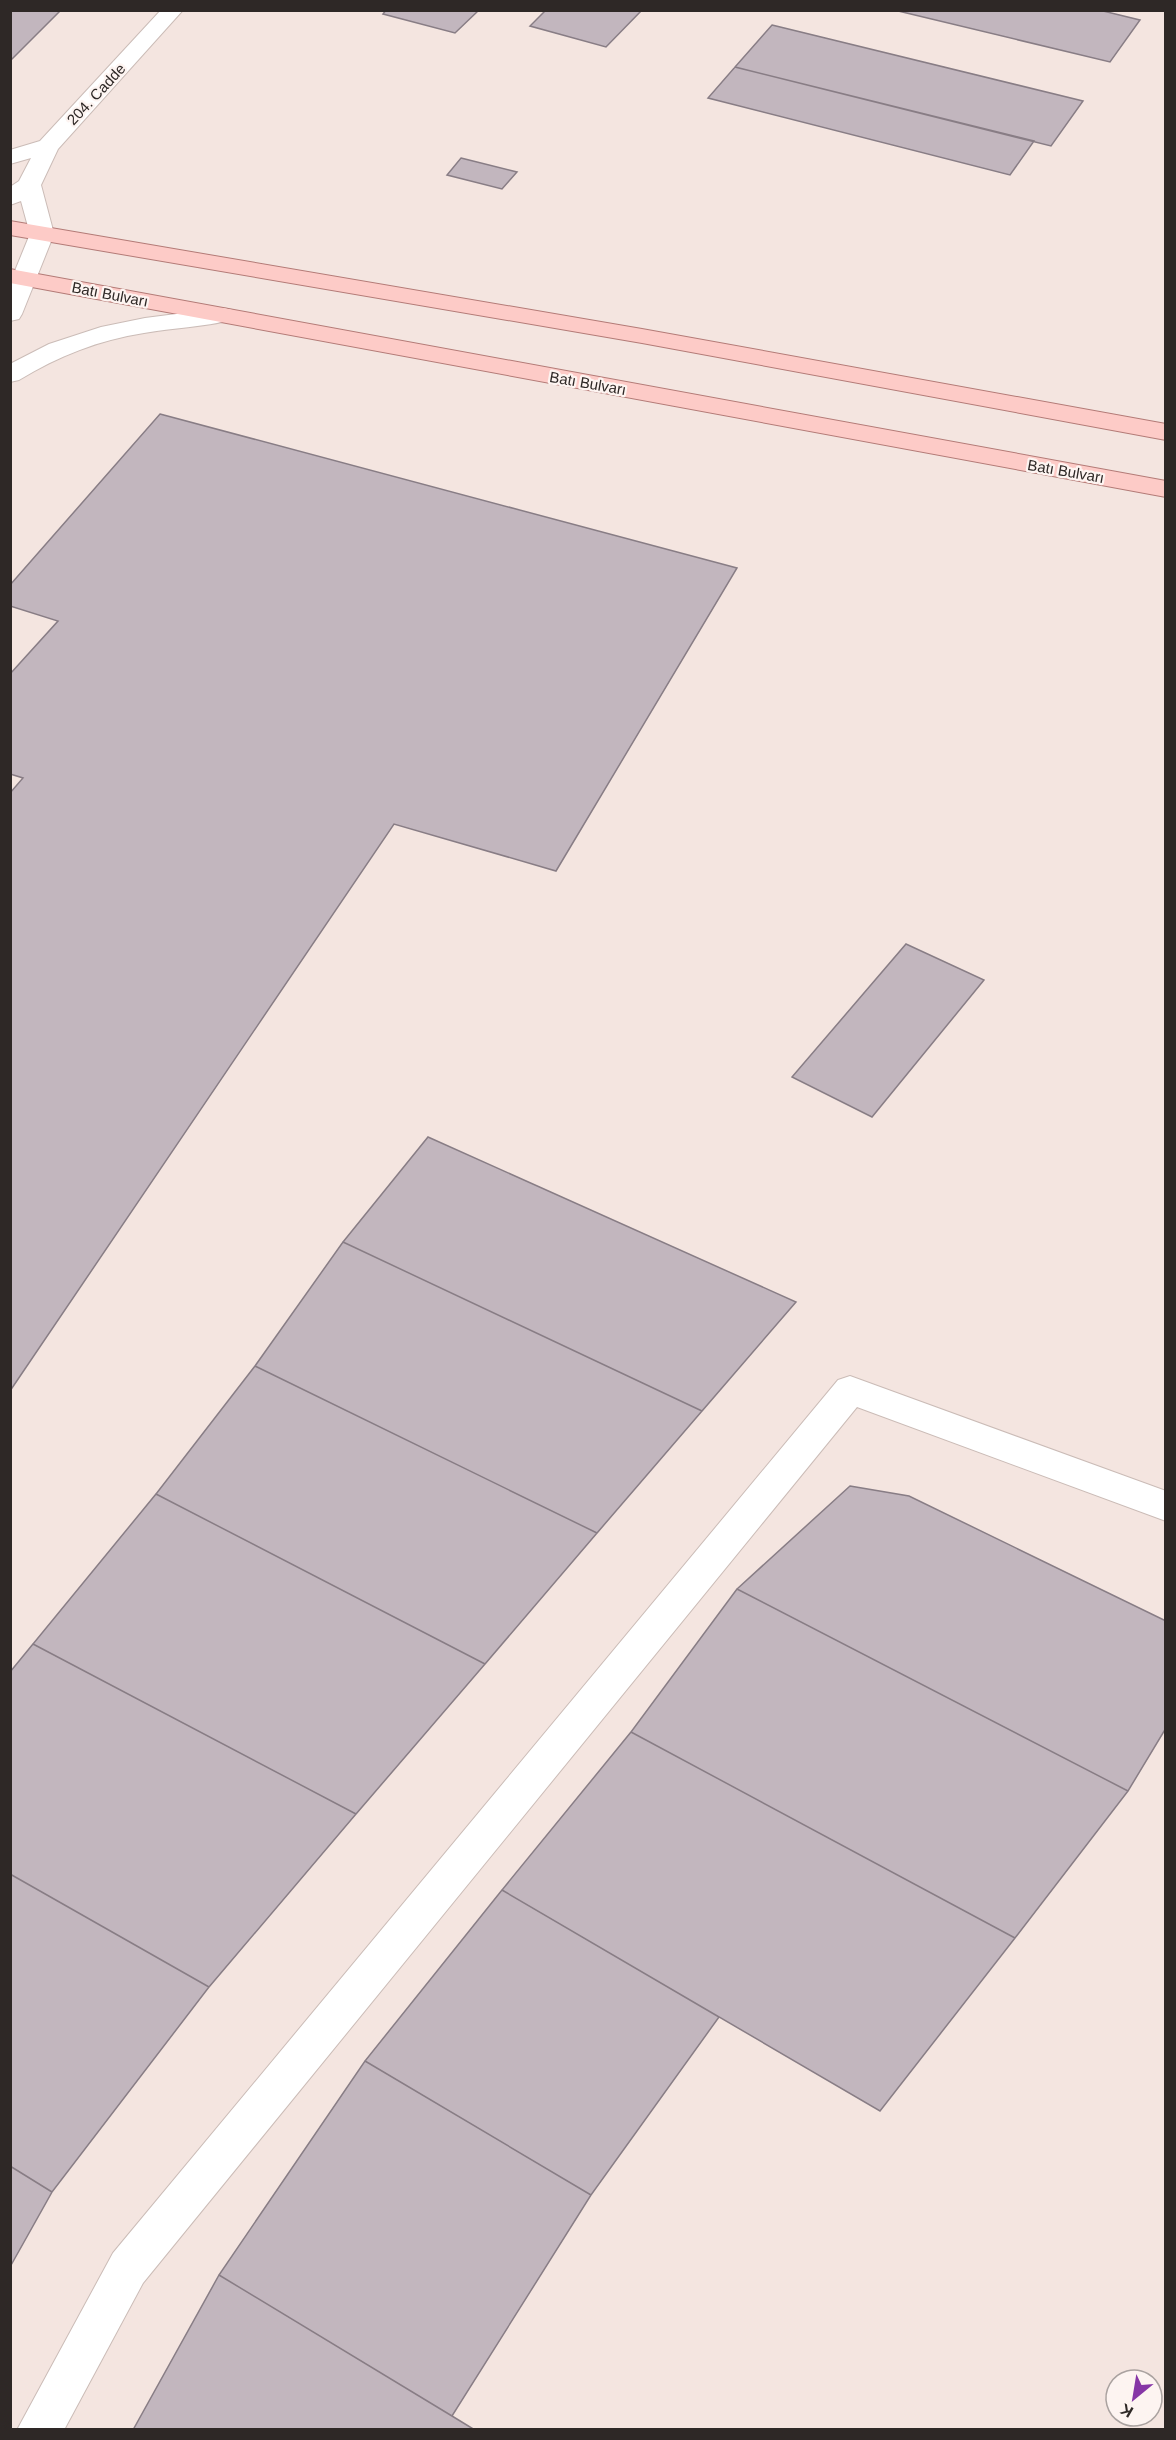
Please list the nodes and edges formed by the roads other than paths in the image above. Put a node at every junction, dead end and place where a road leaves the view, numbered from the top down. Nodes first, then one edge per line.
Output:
1 (173, 10) edge
2 (48, 146) junction
3 (10, 158) edge
4 (20, 192) edge
5 (10, 228) edge
6 (42, 234) junction
7 (18, 277) edge
8 (10, 314) edge
9 (223, 315) junction
10 (10, 375) edge
11 (1166, 432) edge
12 (1166, 489) edge
13 (1166, 1506) edge
14 (39, 2430) edge

1 - 2 street, 204. Cadde
2 - 3 street
2 - 4 street, 204. Cadde
4 - 6 street, 204. Cadde
5 - 6 main road
6 - 7 street
6 - 11 main road
7 - 8 street
7 - 9 main road, Batı Bulvarı
9 - 10 street
9 - 12 main road, Batı Bulvarı
13 - 14 street

